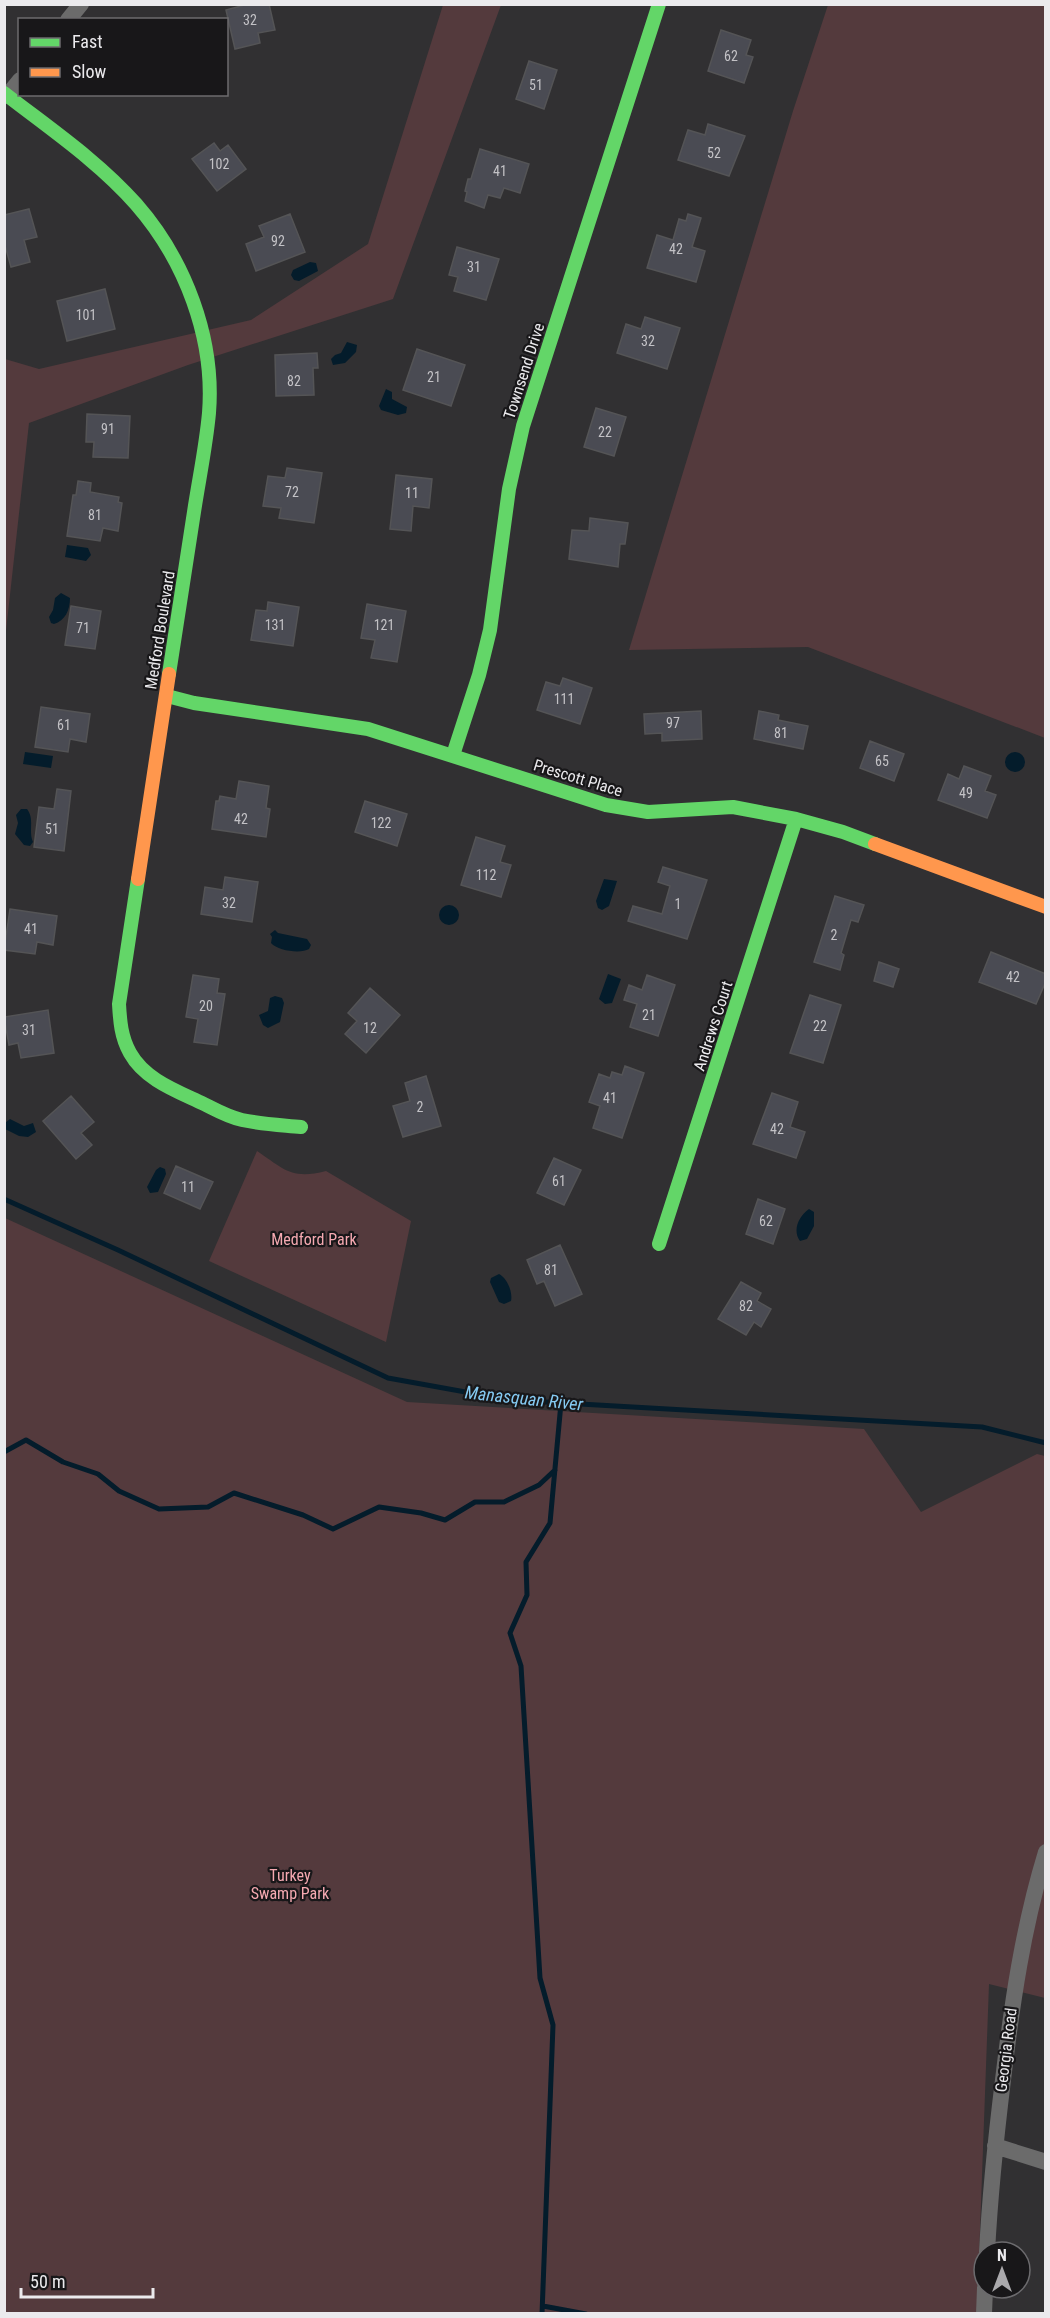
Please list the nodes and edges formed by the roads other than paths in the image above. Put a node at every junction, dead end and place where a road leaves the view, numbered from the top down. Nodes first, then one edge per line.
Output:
1 (81, 4) edge
2 (660, 4) edge
3 (70, 18) edge
4 (18, 82) edge
5 (6, 94) edge
6 (167, 696) junction
7 (453, 755) junction
8 (796, 819) junction
9 (1046, 907) edge
10 (301, 1127) dead end
11 (659, 1244) dead end
12 (1046, 1852) edge
13 (995, 2146) junction
14 (1046, 2162) edge
15 (988, 2240) edge

1 - 3 street
2 - 7 street, Townsend Drive
4 - 5 street
5 - 6 street, Medford Boulevard
6 - 7 street, Prescott Place
6 - 10 street, Medford Boulevard
7 - 8 street, Prescott Place
8 - 9 street, Prescott Place
8 - 11 street, Andrews Court
12 - 13 street, Georgia Road
13 - 14 street
13 - 15 street, Georgia Road

